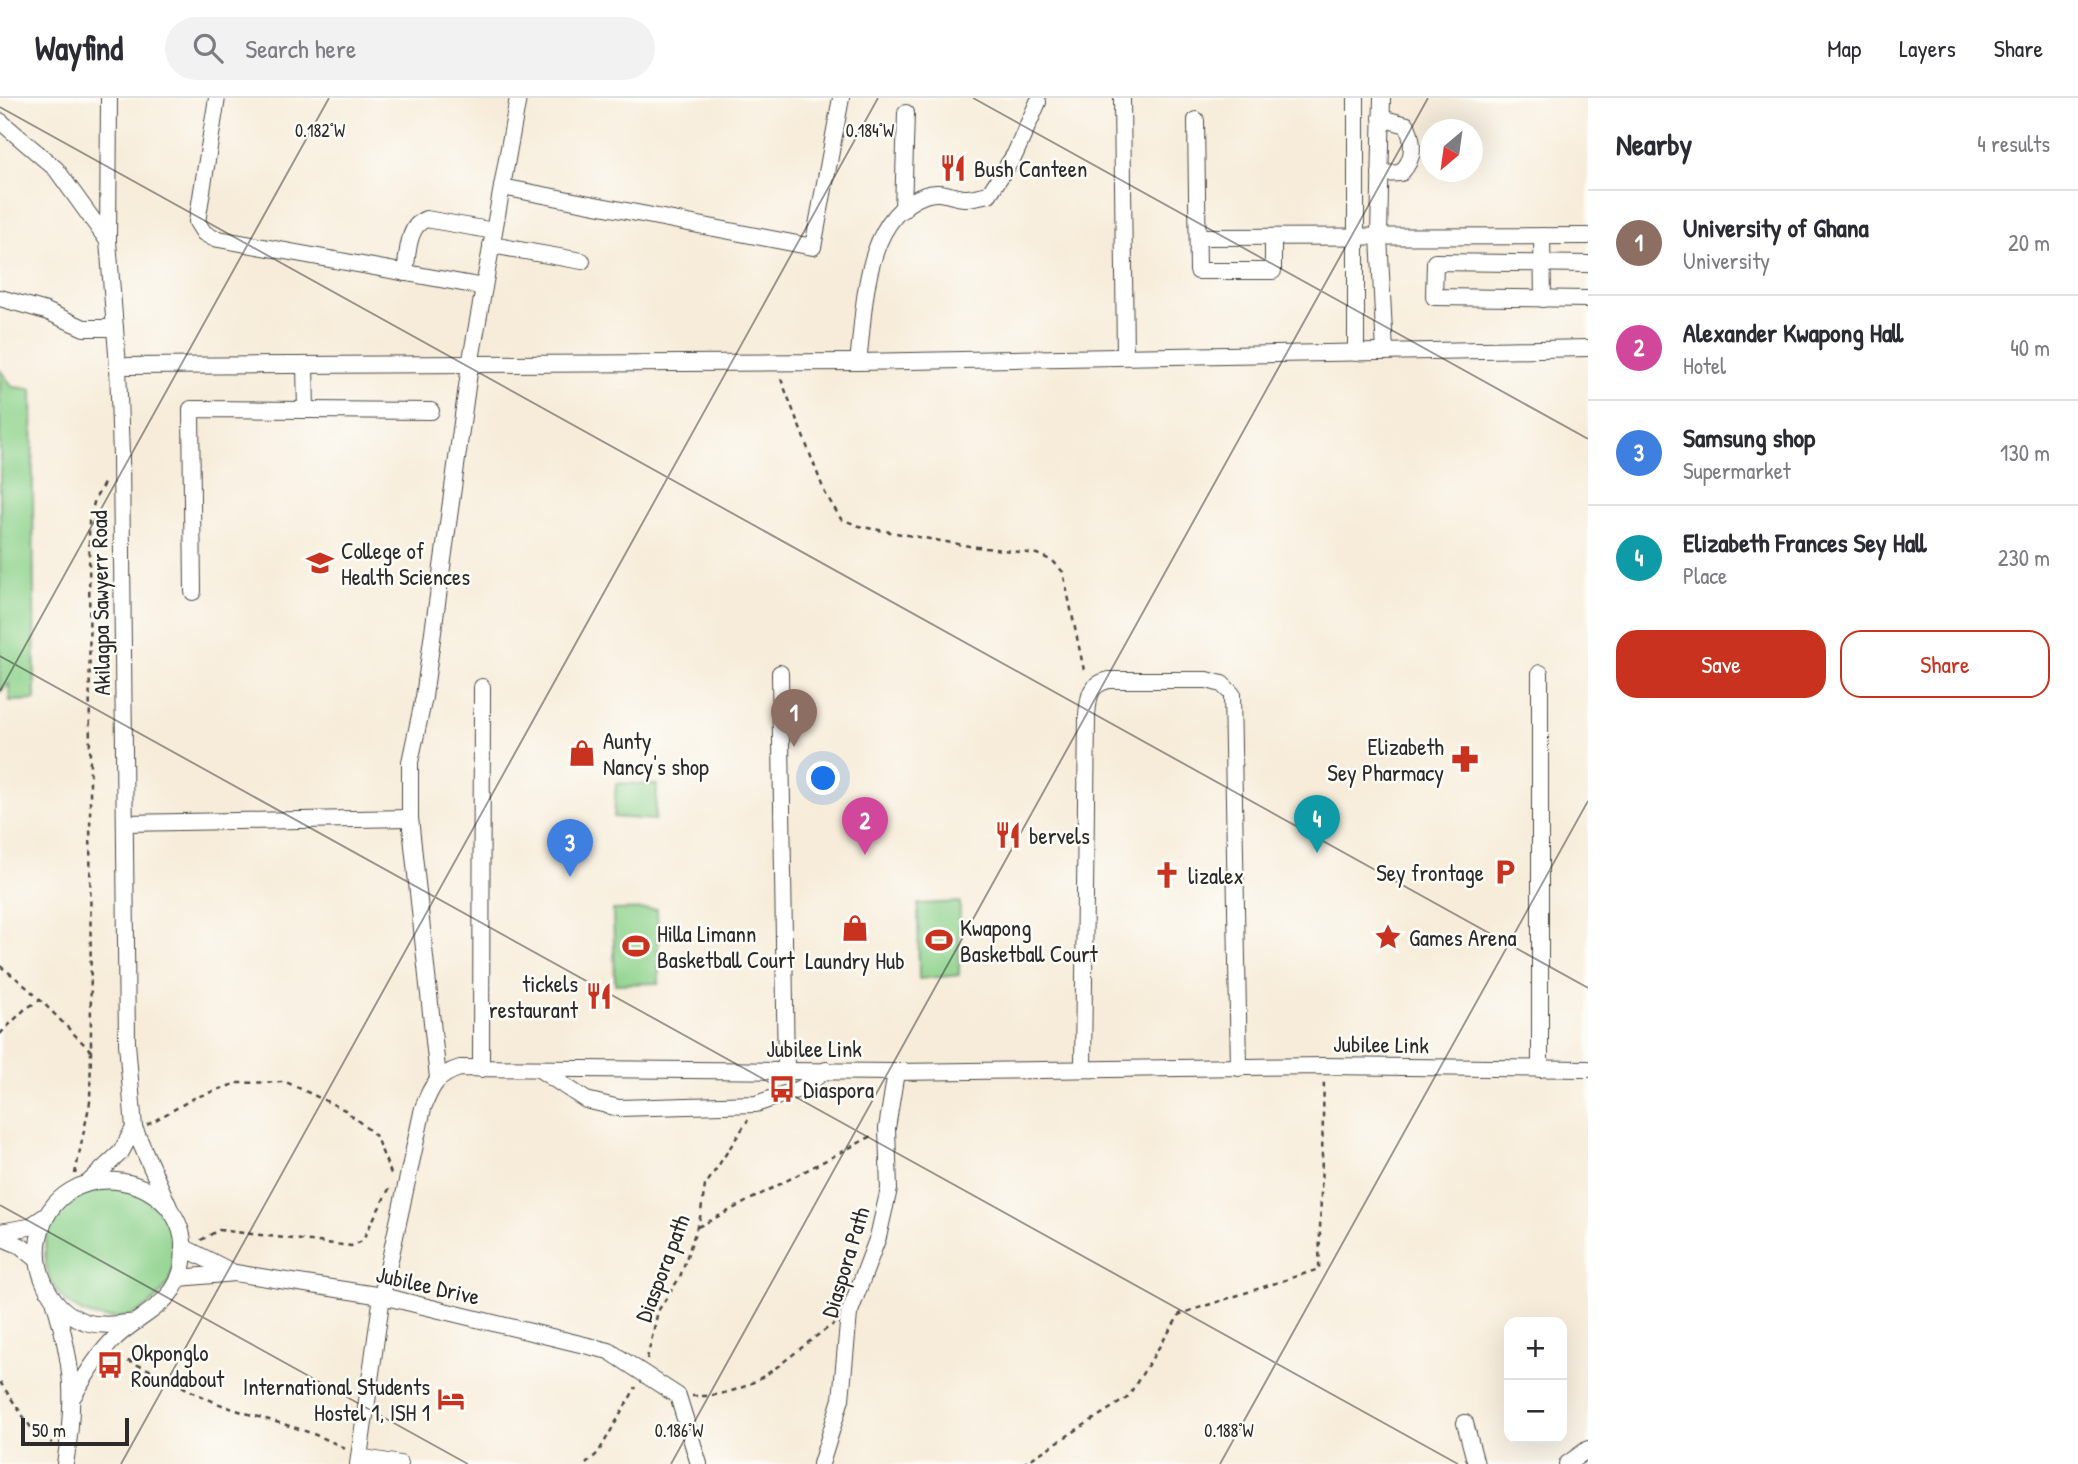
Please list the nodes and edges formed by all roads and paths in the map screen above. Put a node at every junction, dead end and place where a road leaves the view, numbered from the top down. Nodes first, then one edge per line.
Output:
1 (109, 98) edge
2 (217, 98) edge
3 (519, 98) edge
4 (841, 98) edge
5 (1122, 98) edge
6 (1356, 98) edge
7 (1367, 98) edge
8 (1373, 98) edge
9 (1381, 98) edge
10 (1038, 102) dead end
11 (906, 113) dead end
12 (1381, 118) junction
13 (1196, 120) dead end
14 (0, 121) edge
15 (1380, 174) junction
16 (502, 187) junction
17 (903, 210) junction
18 (1355, 236) junction
19 (1379, 236) junction
20 (1542, 236) junction
21 (1588, 236) edge
22 (1198, 237) junction
23 (1273, 237) junction
24 (493, 238) junction
25 (108, 240) junction
26 (582, 261) dead end
27 (1543, 264) junction
28 (1588, 264) edge
29 (405, 273) junction
30 (484, 287) junction
31 (0, 298) edge
32 (1543, 299) junction
33 (1588, 299) edge
34 (115, 328) junction
35 (1588, 348) edge
36 (1385, 352) junction
37 (1356, 353) junction
38 (1125, 356) junction
39 (858, 362) junction
40 (775, 363) junction
41 (470, 365) junction
42 (118, 366) junction
43 (305, 366) junction
44 (306, 410) junction
45 (431, 411) dead end
46 (108, 477) dead end
47 (192, 592) dead end
48 (780, 673) dead end
49 (1540, 673) dead end
50 (482, 687) dead end
51 (1089, 692) junction
52 (410, 818) junction
53 (125, 823) junction
54 (0, 966) edge
55 (40, 1000) junction
56 (0, 1034) edge
57 (92, 1051) junction
58 (1324, 1066) junction
59 (1083, 1068) junction
60 (1239, 1068) junction
61 (481, 1069) junction
62 (539, 1069) junction
63 (1539, 1069) junction
64 (1588, 1069) edge
65 (826, 1070) junction
66 (786, 1072) junction
67 (896, 1072) junction
68 (438, 1078) junction
69 (756, 1104) junction
70 (134, 1128) junction
71 (887, 1128) junction
72 (87, 1183) junction
73 (71, 1191) junction
74 (169, 1207) junction
75 (47, 1215) junction
76 (696, 1228) junction
77 (0, 1234) edge
78 (183, 1247) junction
79 (38, 1260) junction
80 (235, 1273) junction
81 (179, 1278) junction
82 (383, 1296) junction
83 (54, 1300) junction
84 (849, 1314) junction
85 (136, 1322) junction
86 (102, 1353) junction
87 (644, 1374) junction
88 (0, 1382) edge
89 (74, 1395) junction
90 (678, 1396) junction
91 (1465, 1423) dead end
92 (1586, 1455) edge
93 (66, 1458) edge
94 (358, 1461) edge
95 (400, 1464) edge
96 (586, 1464) edge
97 (699, 1464) edge
98 (821, 1464) edge
99 (1023, 1464) edge
100 (1476, 1464) edge
101 (1567, 1464) edge

1 - 25 street, Akilagpa Sawyerr Road
2 - 29 street
3 - 16 street
4 - 16 street
5 - 38 street
6 - 18 street
7 - 8 street
9 - 12 street
10 - 17 street
11 - 17 street
12 - 15 street
12 - 15 street
13 - 22 street
14 - 25 street
15 - 19 street
16 - 24 street
17 - 39 street
18 - 19 street
18 - 23 street
18 - 37 street
19 - 20 street
19 - 36 street
20 - 21 street
20 - 27 street
22 - 23 street
22 - 23 street
24 - 26 street
24 - 29 street
24 - 30 street
25 - 34 street, Akilagpa Sawyerr Road
27 - 28 street
27 - 32 street
27 - 32 street
29 - 30 street
30 - 41 street
31 - 34 street
32 - 33 street
34 - 42 street, Akilagpa Sawyerr Road
35 - 36 street
36 - 37 street
37 - 38 street
38 - 39 street
39 - 40 street
40 - 41 street
40 - 51 path
41 - 43 street
41 - 52 street
42 - 43 street
42 - 53 street, Akilagpa Sawyerr Road
43 - 44 street
44 - 45 street
44 - 47 street
46 - 57 path
48 - 66 street
49 - 63 street
50 - 61 street
51 - 59 street
51 - 60 street
52 - 53 street
52 - 68 street
53 - 70 street, Akilagpa Sawyerr Road
54 - 55 path
55 - 56 path
55 - 57 path
57 - 73 path
58 - 60 street, Jubilee Link
58 - 63 street, Jubilee Link
58 - 99 path
59 - 60 street, Jubilee Link
59 - 67 street, Jubilee Link
61 - 62 street, Jubilee Link
61 - 68 street, Jubilee Link
62 - 66 street, Jubilee Link
62 - 69 street
63 - 64 street, Jubilee Link
65 - 66 street, Jubilee Link
65 - 67 street, Jubilee Link
65 - 69 street
67 - 71 street, Diaspora Path
68 - 82 street
69 - 76 path, Diaspora path
70 - 72 street
70 - 74 street, Akilagpa Sawyerr Road
70 - 78 path
71 - 76 path
71 - 84 street, Diaspora Path
72 - 73 street
72 - 74 street
73 - 75 street
74 - 78 street
75 - 77 street
75 - 79 street
76 - 87 path, Diaspora path
77 - 79 street
78 - 80 street, Jubilee Drive
78 - 81 street
79 - 83 street
80 - 81 street, Jubilee Drive
80 - 82 street, Jubilee Drive
81 - 85 street
82 - 87 street, Jubilee Drive
82 - 94 street
83 - 85 street
83 - 89 street
84 - 90 path
84 - 98 street, Diaspora Path
85 - 86 street
86 - 89 street
86 - 94 path
87 - 90 street, Jubilee Drive
87 - 96 path, Diaspora path
88 - 93 path
89 - 93 street
90 - 97 street
91 - 100 street
92 - 101 street
94 - 95 street

